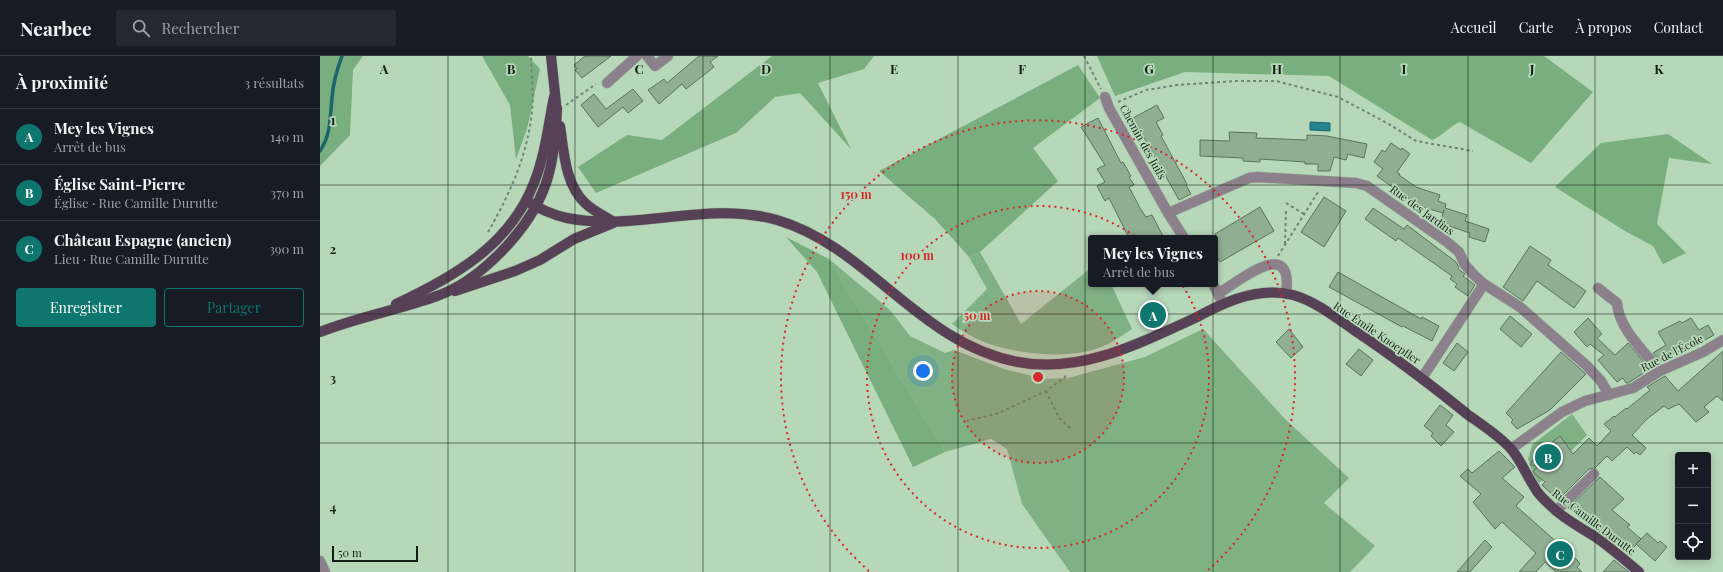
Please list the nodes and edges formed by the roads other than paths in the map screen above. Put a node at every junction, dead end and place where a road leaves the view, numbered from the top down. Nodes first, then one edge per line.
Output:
1 (551, 56) edge
2 (637, 56) edge
3 (647, 56) edge
4 (668, 56) edge
5 (607, 83) road end
6 (554, 97) junction
7 (1105, 97) road end
8 (557, 108) junction
9 (526, 201) junction
10 (536, 206) junction
11 (1168, 213) junction
12 (615, 222) junction
13 (1182, 235) edge
14 (1484, 284) junction
15 (1215, 287) edge
16 (1598, 288) dead end
17 (1219, 294) junction
18 (1286, 294) junction
19 (438, 296) junction
20 (1223, 305) junction
21 (371, 315) junction
22 (320, 332) edge
23 (1723, 340) edge
24 (1660, 371) junction
25 (1422, 378) junction
26 (1609, 395) junction
27 (1511, 449) junction
28 (1594, 474) dead end
29 (1556, 511) junction
30 (320, 562) edge
31 (325, 572) edge
32 (1639, 572) edge

1 - 6 main road
2 - 5 street
3 - 4 street
6 - 8 main road
6 - 9 main road
7 - 11 street, Chemin des Juifs
8 - 10 main road
8 - 12 main road
9 - 10 main road
9 - 21 main road
10 - 12 main road
10 - 19 main road
11 - 13 street, Chemin des Juifs
11 - 14 street, Rue des Jardins
12 - 19 main road
12 - 20 main road, Rue Émile Knoepfler
14 - 25 street
14 - 26 street, Rue des Jardins
15 - 17 street
16 - 24 street
17 - 18 street
17 - 20 street
18 - 20 main road, Rue Émile Knoepfler
18 - 25 main road, Rue Émile Knoepfler
19 - 21 main road
21 - 22 main road
23 - 24 street, Rue de l'École
24 - 26 street, Rue de l'École
25 - 27 main road, Rue Émile Knoepfler
26 - 27 street, Rue de l'École
27 - 29 main road, Rue Camille Durutte
28 - 29 street
29 - 32 main road, Rue Camille Durutte
30 - 31 street

